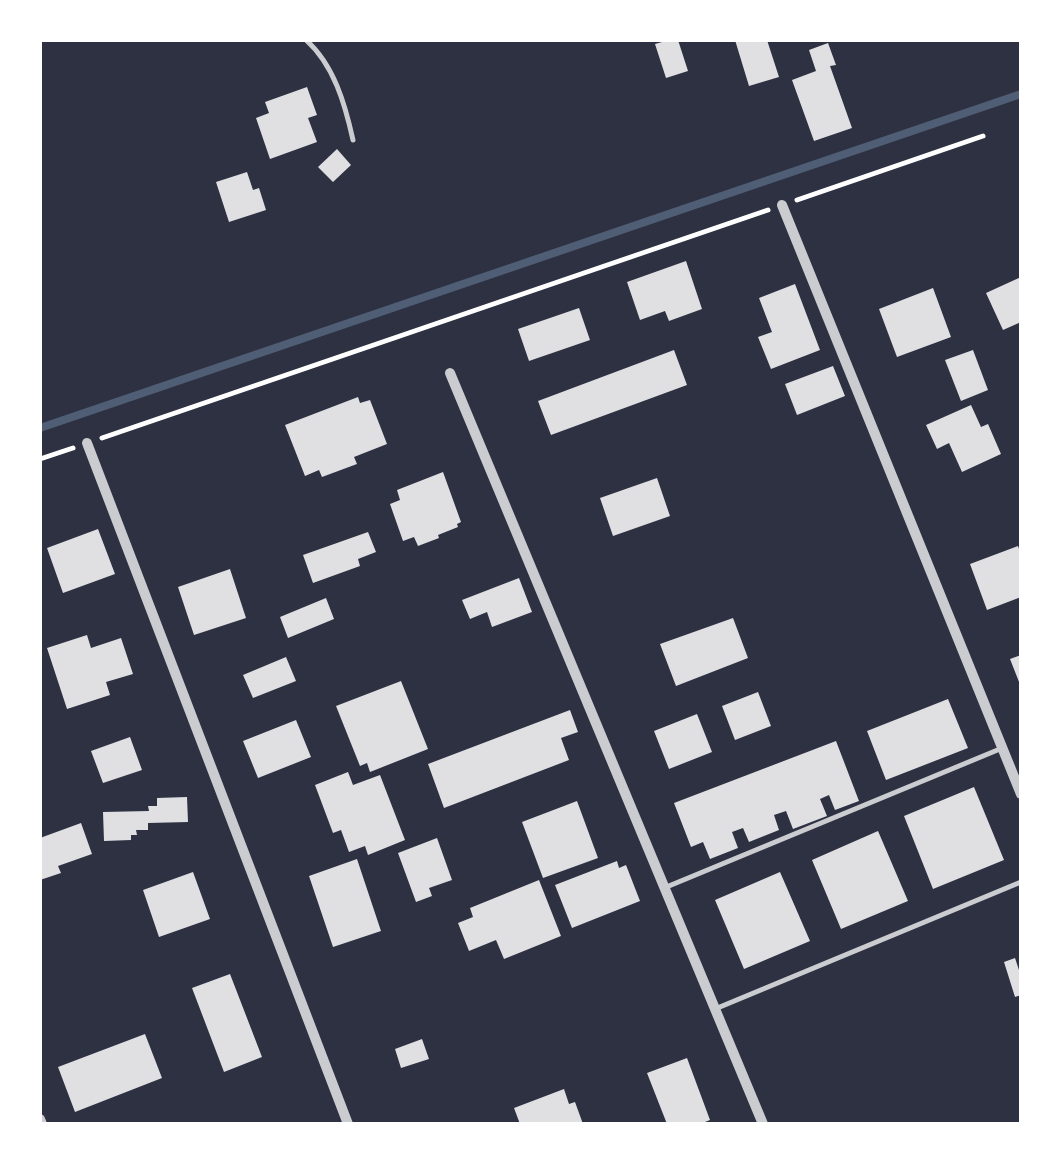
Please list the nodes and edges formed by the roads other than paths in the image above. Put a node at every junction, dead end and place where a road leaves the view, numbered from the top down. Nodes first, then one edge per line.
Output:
1 (306, 40) edge
2 (354, 140) dead end
3 (782, 205) road end
4 (450, 373) dead end
5 (87, 443) road end
6 (1002, 748) junction
7 (1021, 794) edge
8 (1021, 882) edge
9 (664, 888) junction
10 (715, 1009) junction
11 (348, 1124) edge
12 (763, 1124) edge

1 - 2 lane
3 - 6 street
4 - 9 street
5 - 11 street
6 - 7 street
6 - 9 lane
8 - 10 lane
9 - 10 street
10 - 12 street

